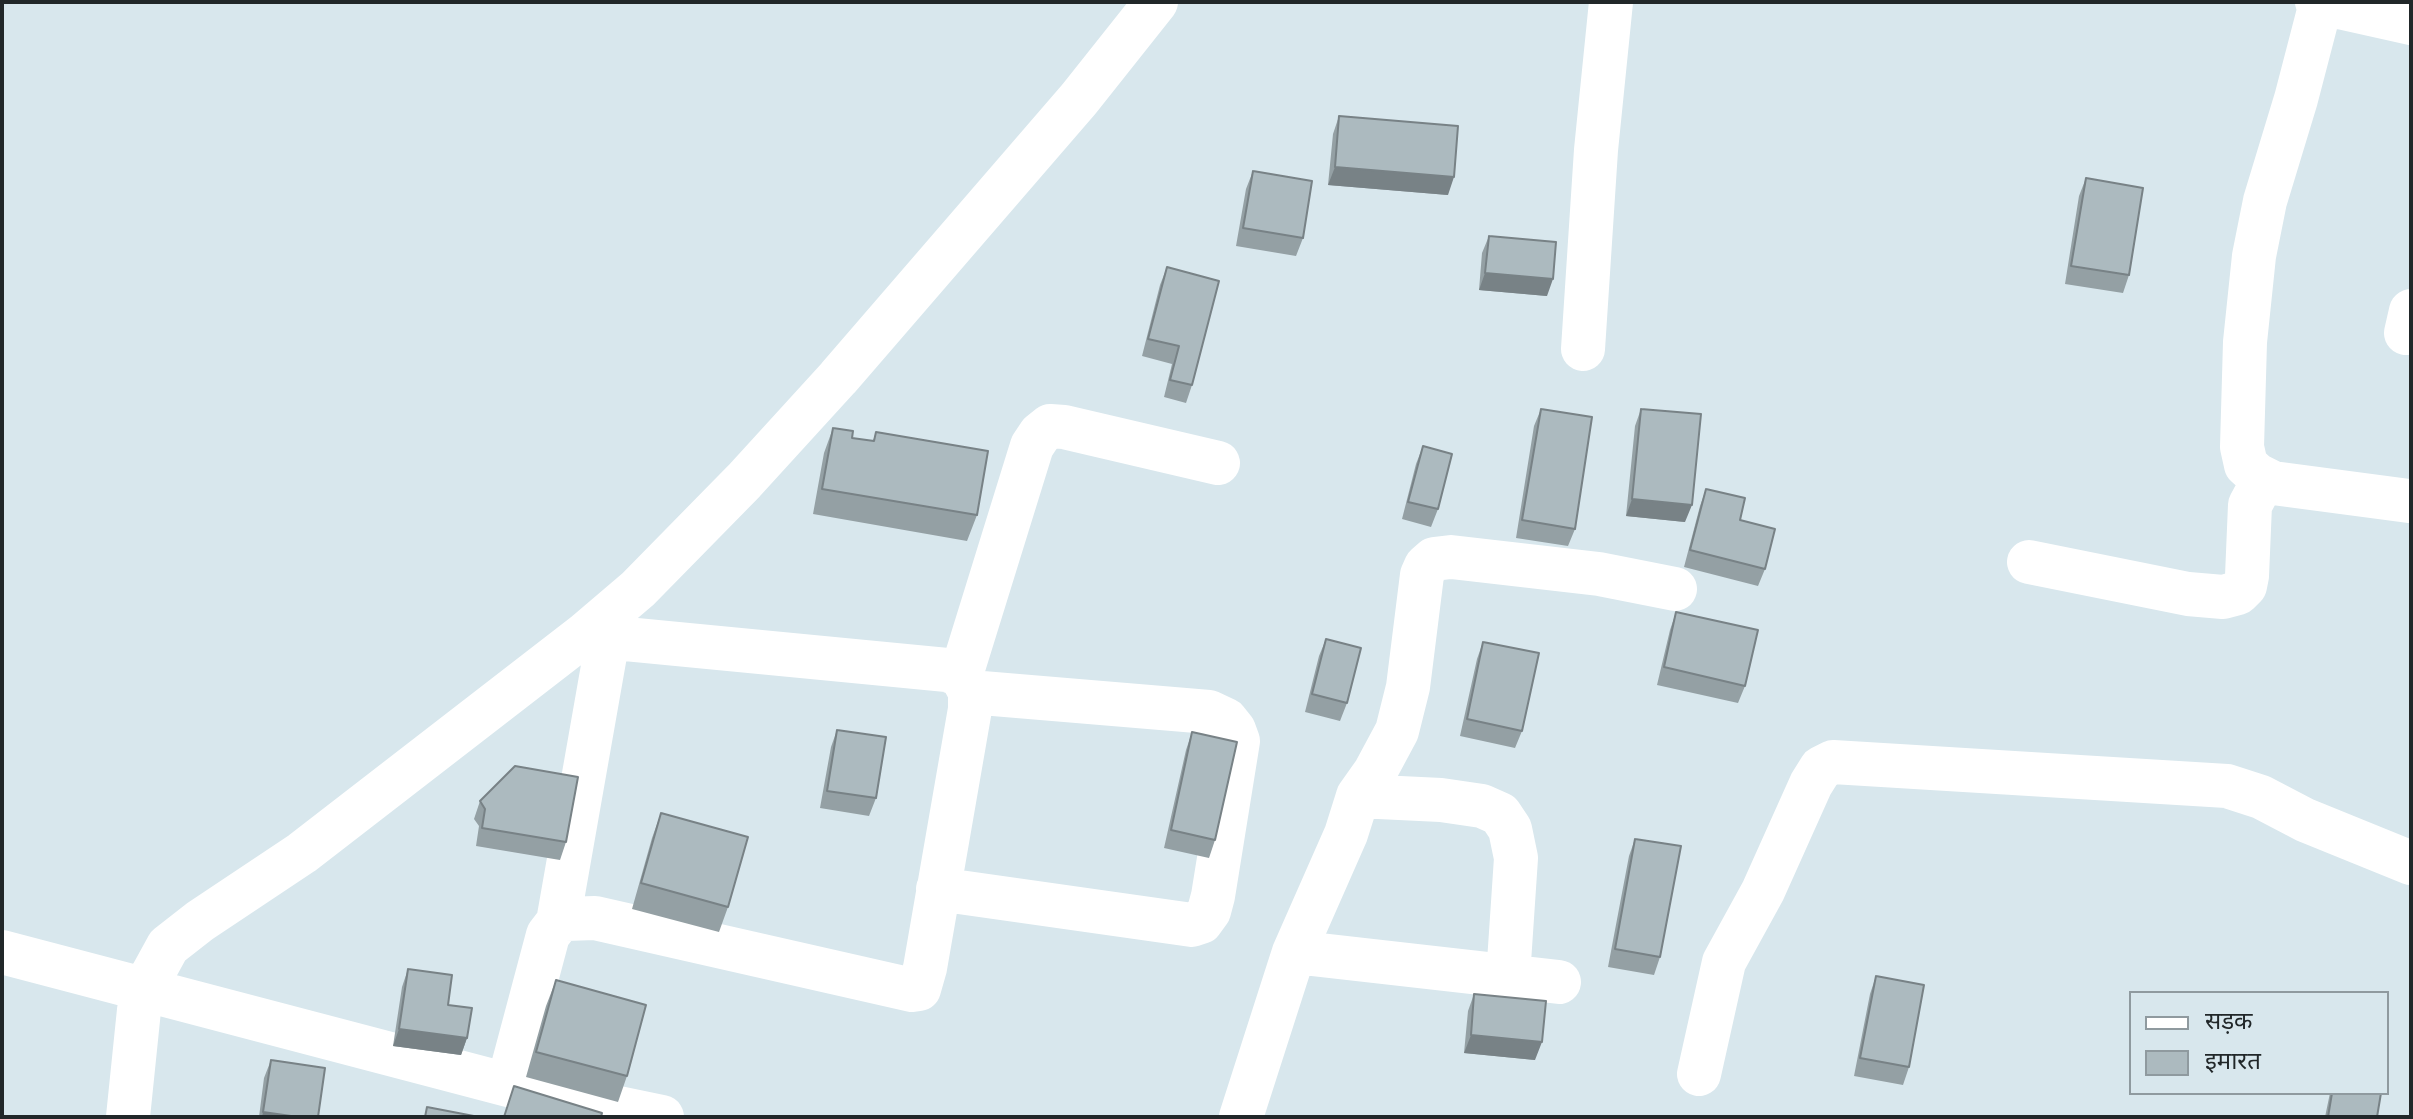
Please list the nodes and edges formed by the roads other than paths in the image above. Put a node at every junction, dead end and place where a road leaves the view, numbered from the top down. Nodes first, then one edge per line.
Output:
1 (1156, 2) edge
2 (1611, 2) edge
3 (2319, 2) edge
4 (2411, 23) edge
5 (1583, 349) dead end
6 (1218, 463) dead end
7 (2264, 479) junction
8 (2409, 501) edge
9 (2029, 562) dead end
10 (1675, 589) dead end
11 (596, 637) junction
12 (966, 683) junction
13 (1358, 796) junction
14 (2411, 863) edge
15 (938, 889) junction
16 (558, 922) junction
17 (2, 952) edge
18 (1294, 952) junction
19 (1508, 977) junction
20 (1559, 982) dead end
21 (145, 988) junction
22 (1699, 1074) dead end
23 (508, 1085) junction
24 (128, 1117) edge
25 (662, 1117) edge
26 (1241, 1117) edge

1 - 11 street
2 - 5 street
3 - 4 street
3 - 7 street
6 - 12 street
7 - 8 street
7 - 9 street
10 - 13 street
11 - 12 street
11 - 16 street
11 - 21 street
12 - 15 street
12 - 15 street
13 - 18 street
13 - 19 street
14 - 22 street
15 - 16 street
16 - 23 street
17 - 21 street
18 - 19 street
18 - 26 street
19 - 20 street
21 - 23 street
21 - 24 street
23 - 25 street

